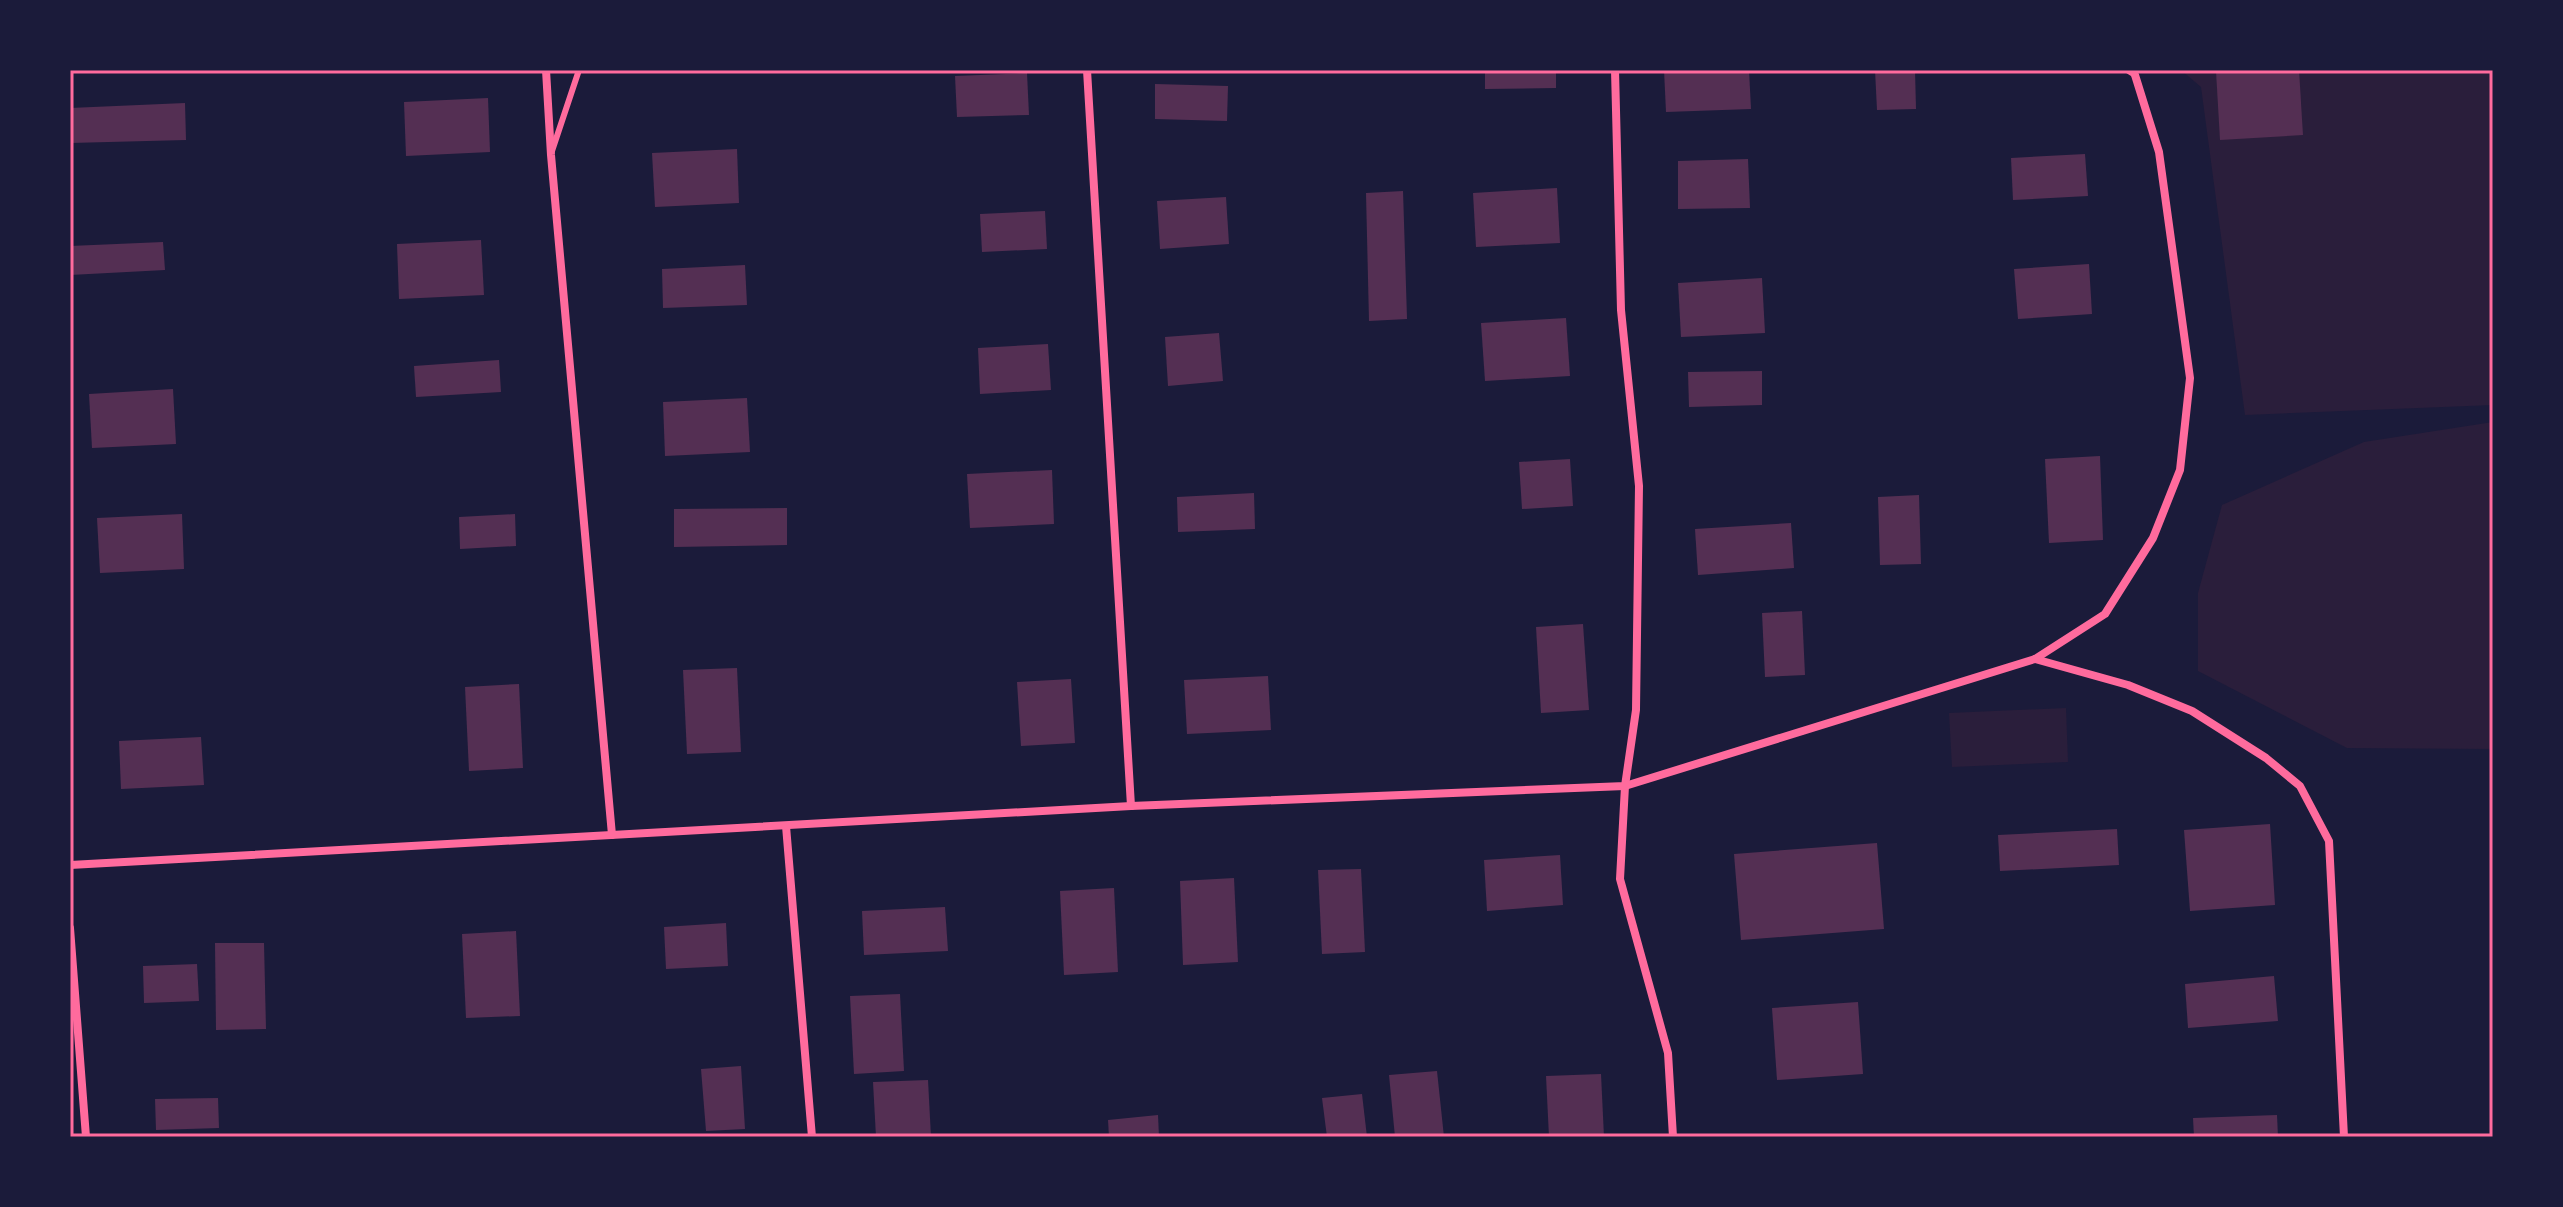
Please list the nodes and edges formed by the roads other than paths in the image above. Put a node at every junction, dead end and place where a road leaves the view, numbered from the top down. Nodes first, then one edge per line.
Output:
1 (546, 70) edge
2 (579, 70) edge
3 (1087, 70) edge
4 (1615, 70) edge
5 (2132, 72) edge
6 (551, 155) junction
7 (2035, 659) junction
8 (1625, 786) junction
9 (1131, 806) junction
10 (786, 826) junction
11 (612, 835) junction
12 (70, 865) edge
13 (70, 928) edge
14 (86, 1137) edge
15 (812, 1137) edge
16 (1673, 1137) edge
17 (2344, 1137) edge

1 - 6 street
2 - 6 lane
3 - 9 street
4 - 8 street
5 - 7 street
6 - 11 street
7 - 8 street
7 - 17 street
8 - 9 street
8 - 16 street
9 - 10 street
10 - 11 street
10 - 15 street
11 - 12 street
13 - 14 street

